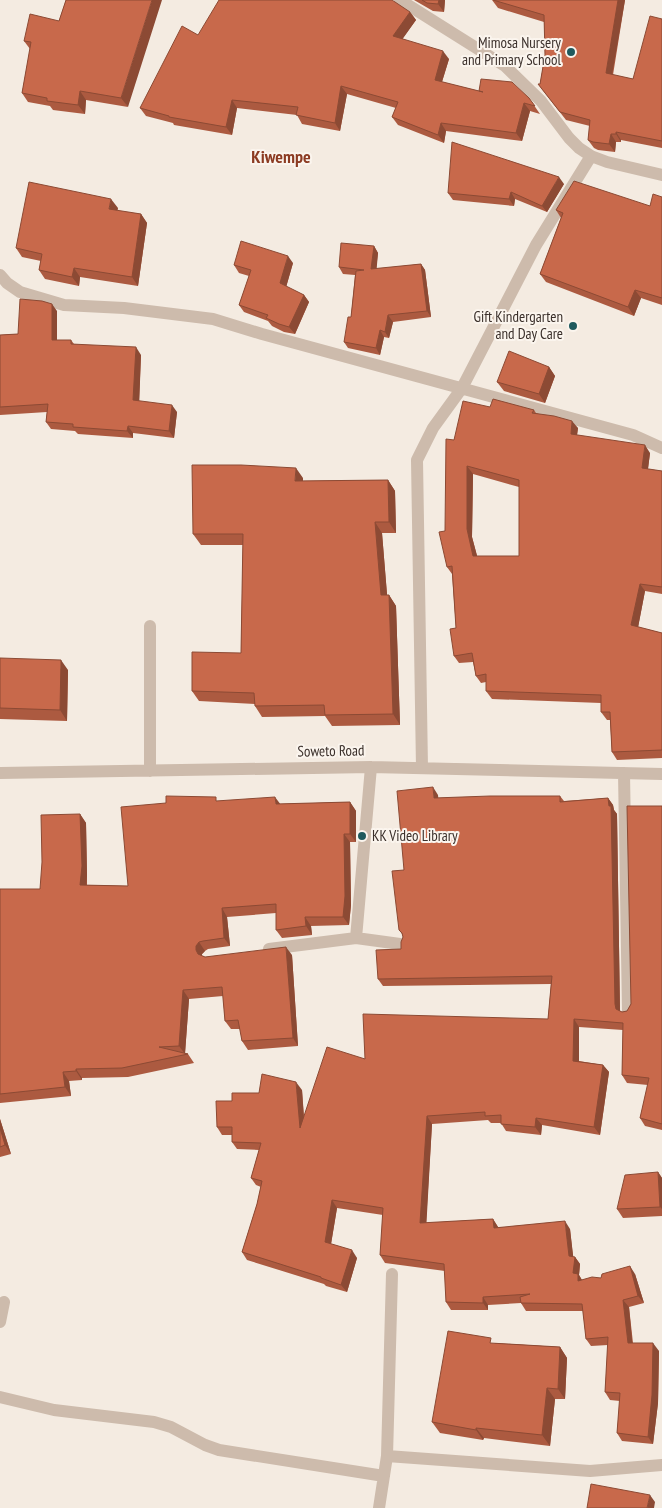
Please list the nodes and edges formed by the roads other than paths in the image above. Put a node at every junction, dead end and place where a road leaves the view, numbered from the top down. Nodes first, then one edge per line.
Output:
1 (400, 0) edge
2 (591, 156) junction
3 (662, 176) edge
4 (0, 275) edge
5 (462, 388) junction
6 (662, 448) edge
7 (150, 626) dead end
8 (371, 767) junction
9 (422, 768) junction
10 (150, 770) junction
11 (0, 773) edge
12 (624, 773) junction
13 (662, 774) edge
14 (356, 938) junction
15 (400, 944) edge
16 (259, 951) edge
17 (628, 1012) edge
18 (392, 1274) dead end
19 (4, 1302) dead end
20 (0, 1322) edge
21 (0, 1397) edge
22 (387, 1456) junction
23 (662, 1465) edge
24 (384, 1476) junction
25 (379, 1508) edge

1 - 2 street
2 - 3 street
2 - 5 street
4 - 5 street
5 - 6 street
5 - 9 street
7 - 10 street
8 - 9 street, Soweto Road
8 - 10 street, Soweto Road
8 - 14 street
9 - 12 street, Soweto Road
10 - 11 street, Soweto Road
12 - 13 street, Soweto Road
12 - 17 street
14 - 15 street
14 - 16 street
18 - 22 street
19 - 20 street
21 - 24 street
22 - 23 street
22 - 24 street
24 - 25 street

